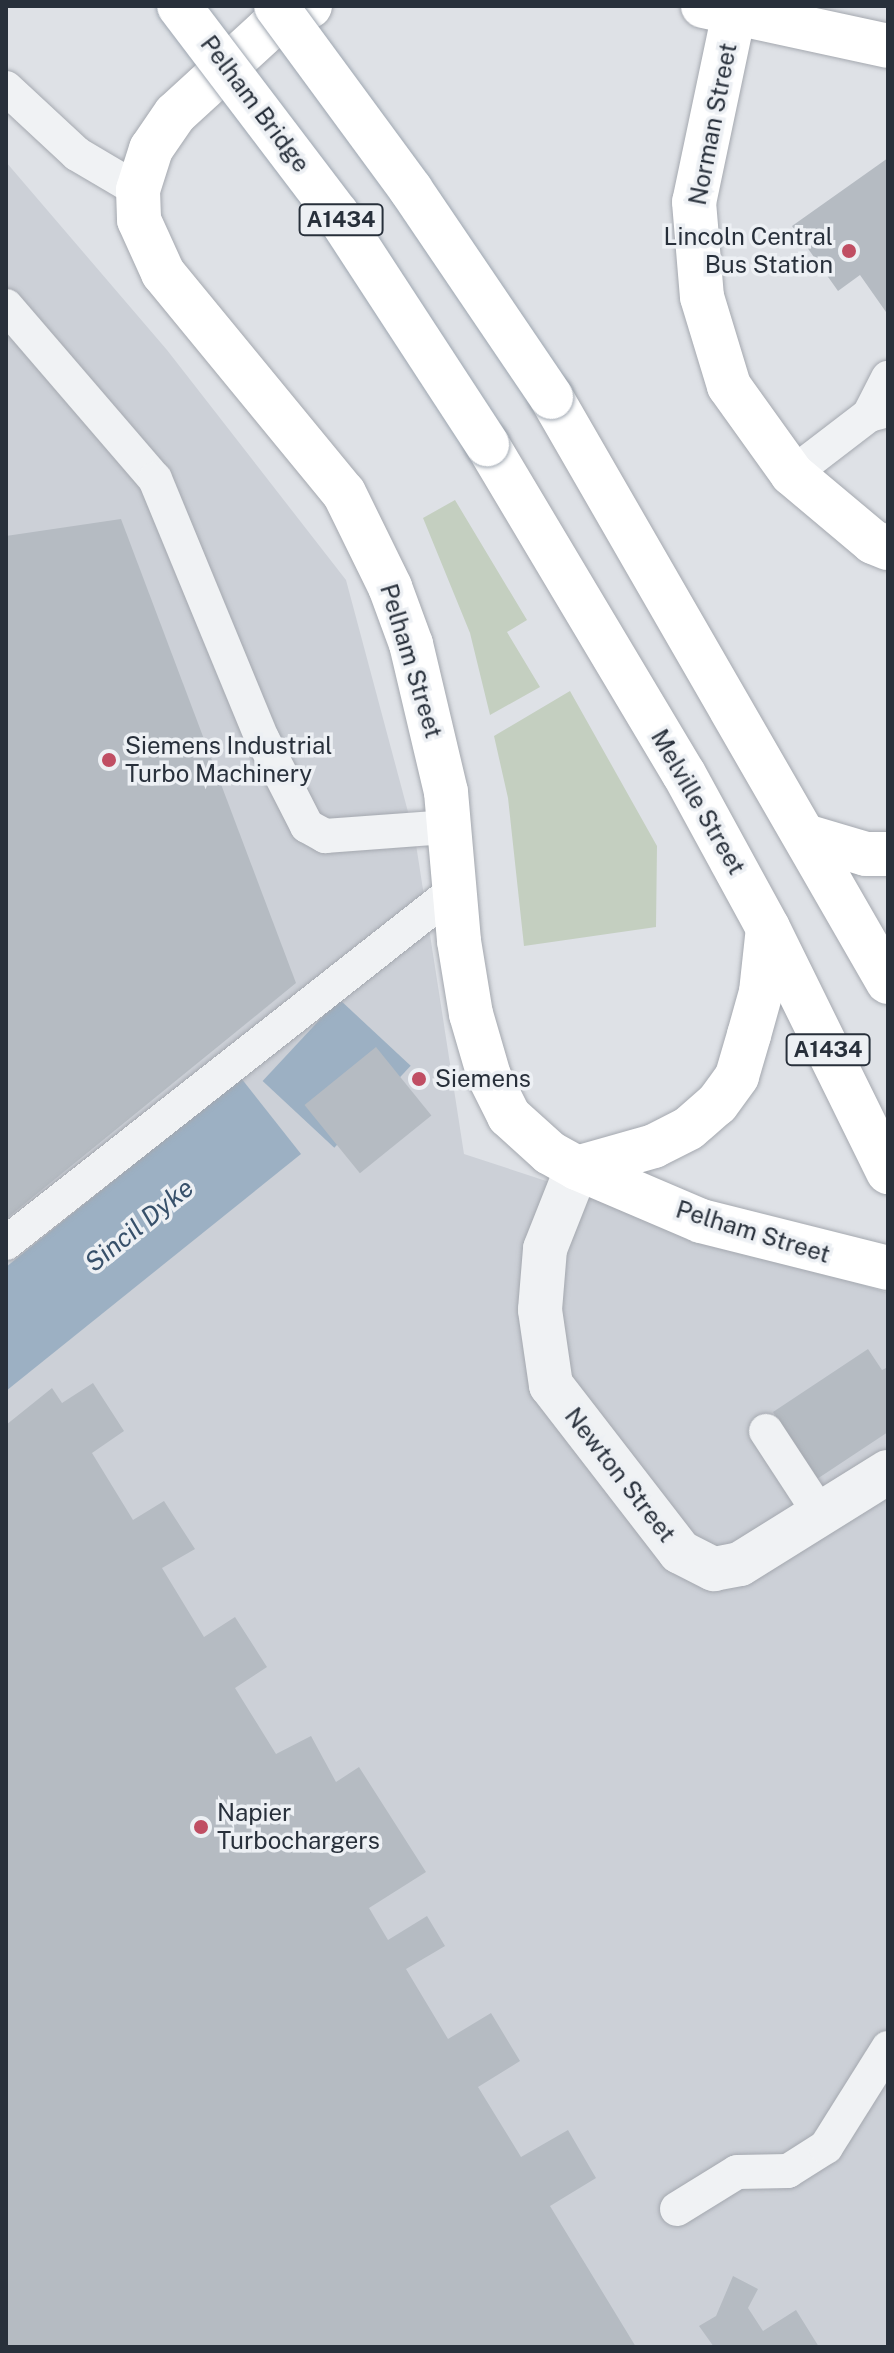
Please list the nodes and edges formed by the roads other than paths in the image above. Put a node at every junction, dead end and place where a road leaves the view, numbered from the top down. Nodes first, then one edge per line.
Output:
1 (179, 6) edge
2 (276, 6) edge
3 (310, 6) edge
4 (719, 9) edge
5 (888, 46) edge
6 (6, 88) edge
7 (138, 190) junction
8 (6, 306) edge
9 (888, 378) edge
10 (879, 413) edge
11 (487, 444) joint
12 (792, 474) junction
13 (888, 548) edge
14 (449, 827) junction
15 (809, 837) junction
16 (888, 854) edge
17 (455, 890) junction
18 (768, 928) junction
19 (888, 982) edge
20 (577, 1168) junction
21 (888, 1172) edge
22 (6, 1243) edge
23 (888, 1268) edge
24 (766, 1431) dead end
25 (888, 1472) edge
26 (819, 1512) junction
27 (888, 2048) edge
28 (677, 2209) dead end

1 - 11 main road, Pelham Bridge / A1434, bridge
2 - 15 main road, A1434, bridge
3 - 7 main road
4 - 5 main road
4 - 12 main road, Norman Street
6 - 7 lane
7 - 14 main road, Pelham Street
8 - 14 lane
9 - 10 lane
10 - 12 lane
11 - 18 main road, Melville Street / A1434
12 - 13 main road, Norman Street
14 - 17 main road, Pelham Street
15 - 16 main road
15 - 19 main road, A1434
17 - 20 main road, Pelham Street
17 - 22 lane
18 - 20 main road
18 - 21 main road, Melville Street / A1434
20 - 23 main road, Pelham Street
20 - 26 street, Newton Street
24 - 26 lane
25 - 26 street, Newton Street
27 - 28 lane

